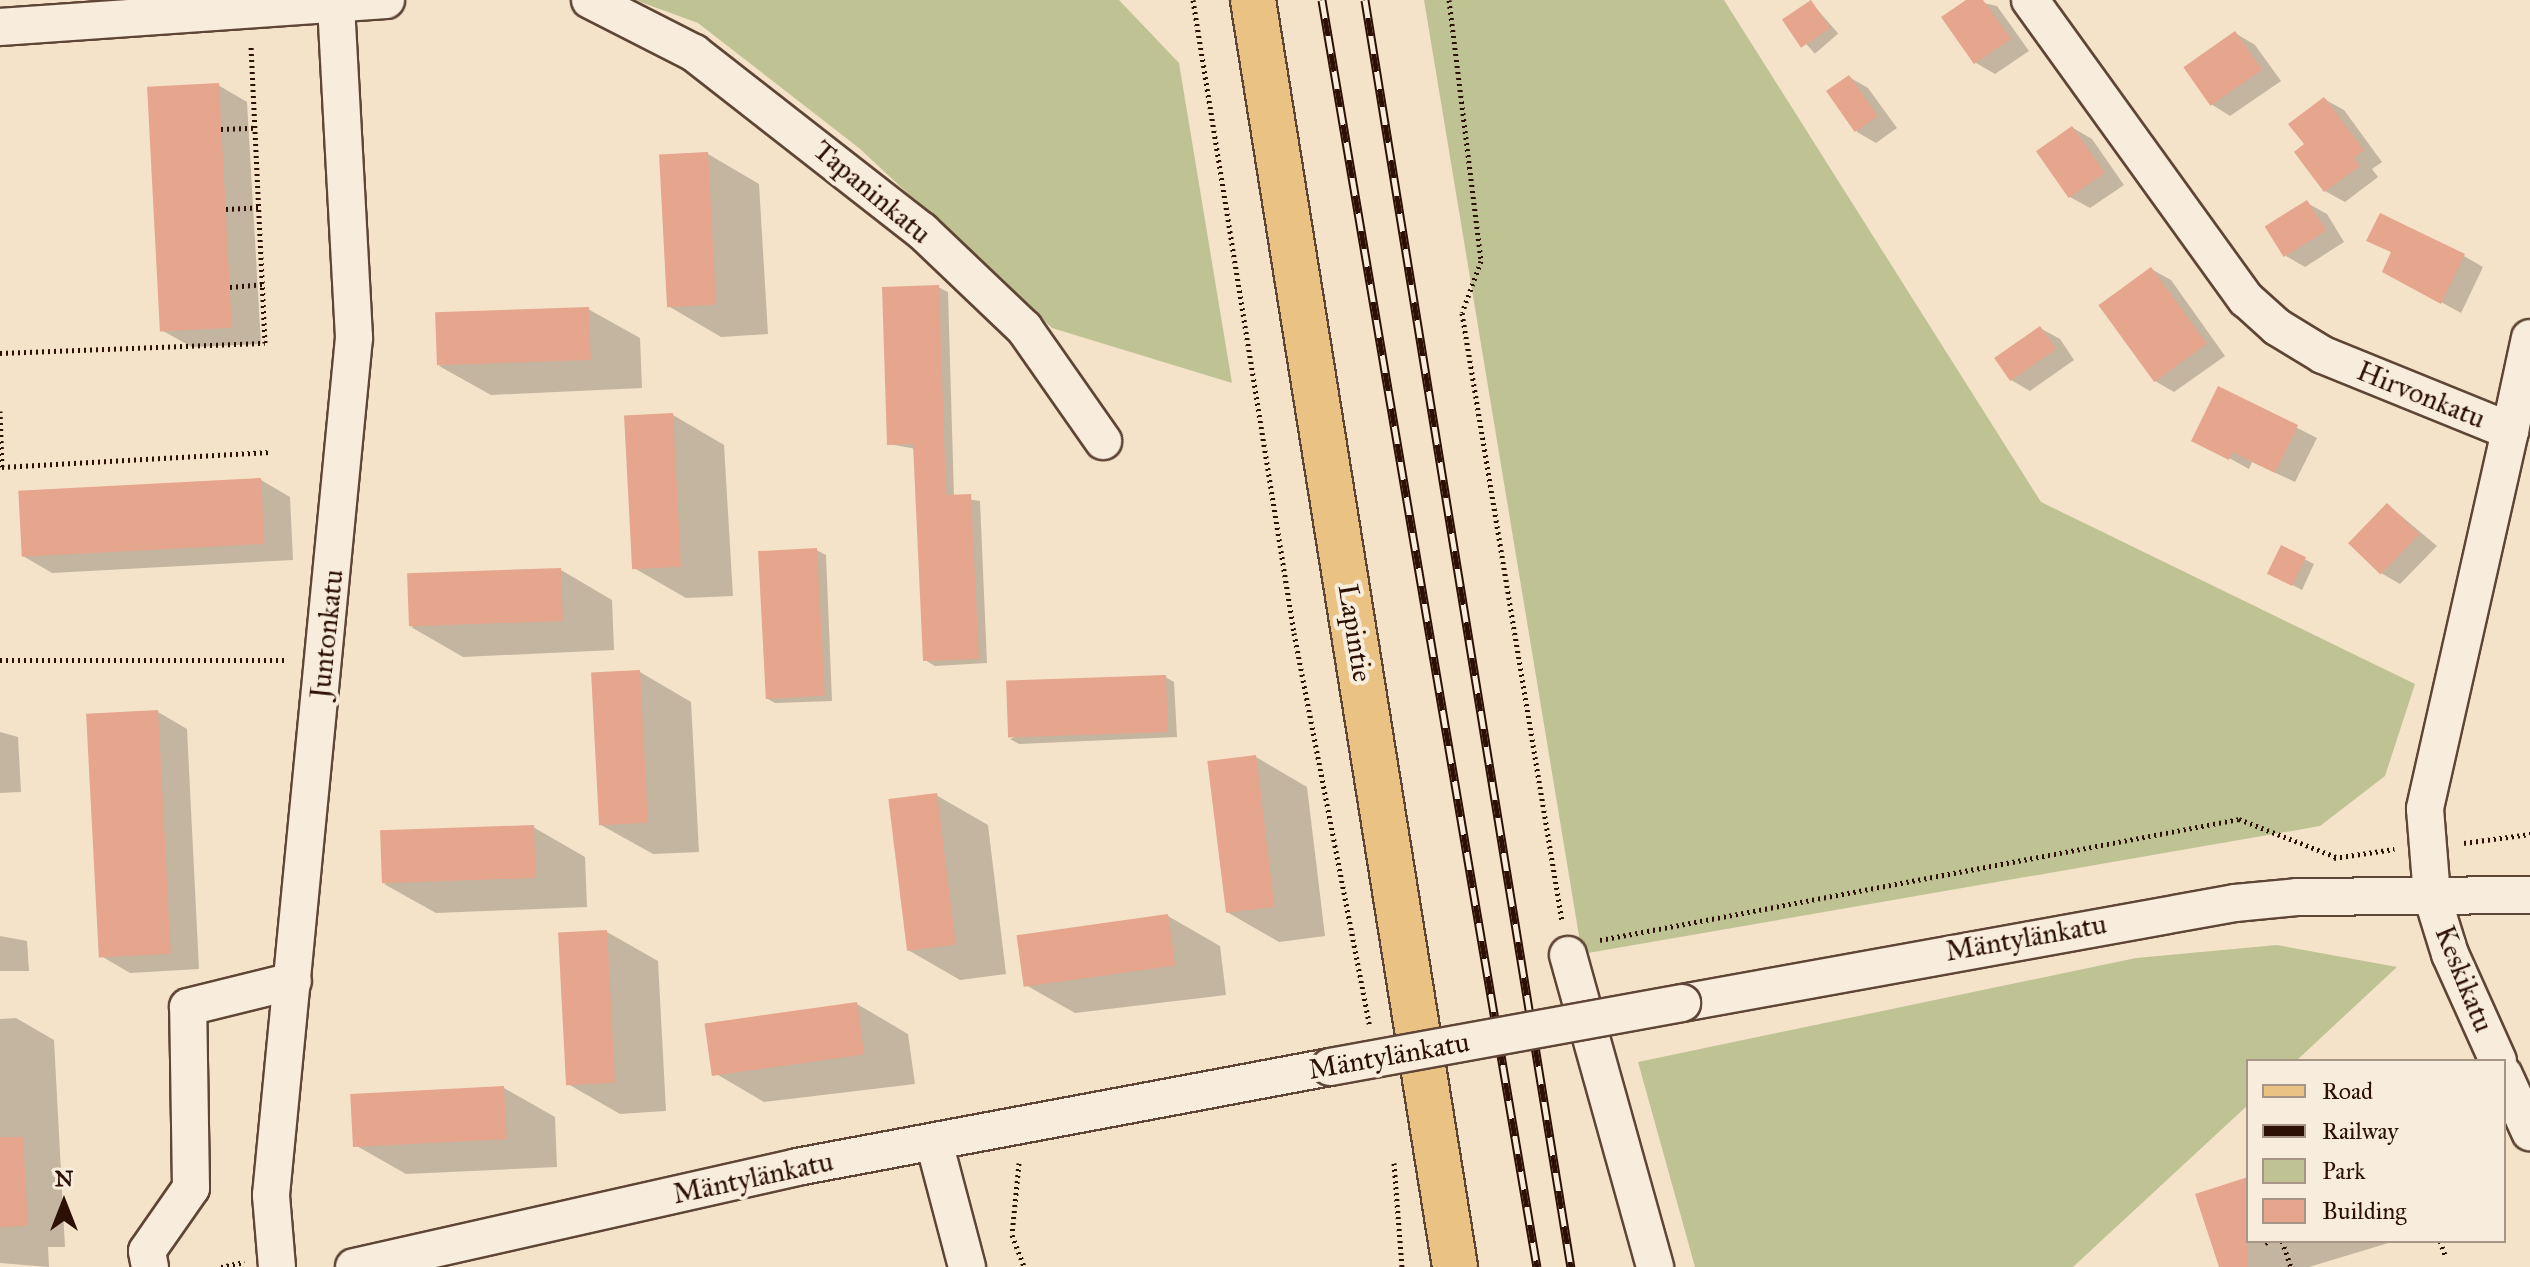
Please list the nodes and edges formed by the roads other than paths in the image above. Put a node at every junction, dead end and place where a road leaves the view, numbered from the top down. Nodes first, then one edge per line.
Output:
1 (386, 0) edge
2 (590, 0) edge
3 (1253, 0) edge
4 (2030, 0) edge
5 (336, 3) edge
6 (0, 27) edge
7 (2530, 338) edge
8 (2510, 431) junction
9 (1103, 441) dead end
10 (2530, 895) edge
11 (2432, 896) junction
12 (1568, 955) road end
13 (293, 981) junction
14 (2497, 1059) edge
15 (2506, 1079) edge
16 (2530, 1132) edge
17 (934, 1142) junction
18 (150, 1267) edge
19 (277, 1267) edge
20 (354, 1267) edge
21 (967, 1267) edge
22 (1455, 1267) edge
23 (1655, 1267) edge

1 - 5 street
2 - 9 street, Tapaninkatu
3 - 22 main road, Lapintie
4 - 8 street, Hirvonkatu
5 - 6 street
5 - 13 street, Juntonkatu
7 - 8 street
8 - 11 street, Hirvonkatu
10 - 11 street, Mäntylänkatu
11 - 14 street, Keskikatu
11 - 17 street, Mäntylänkatu, bridge
12 - 23 street
13 - 18 street
13 - 19 street, Juntonkatu
15 - 16 street
17 - 20 street, Mäntylänkatu
17 - 21 street

